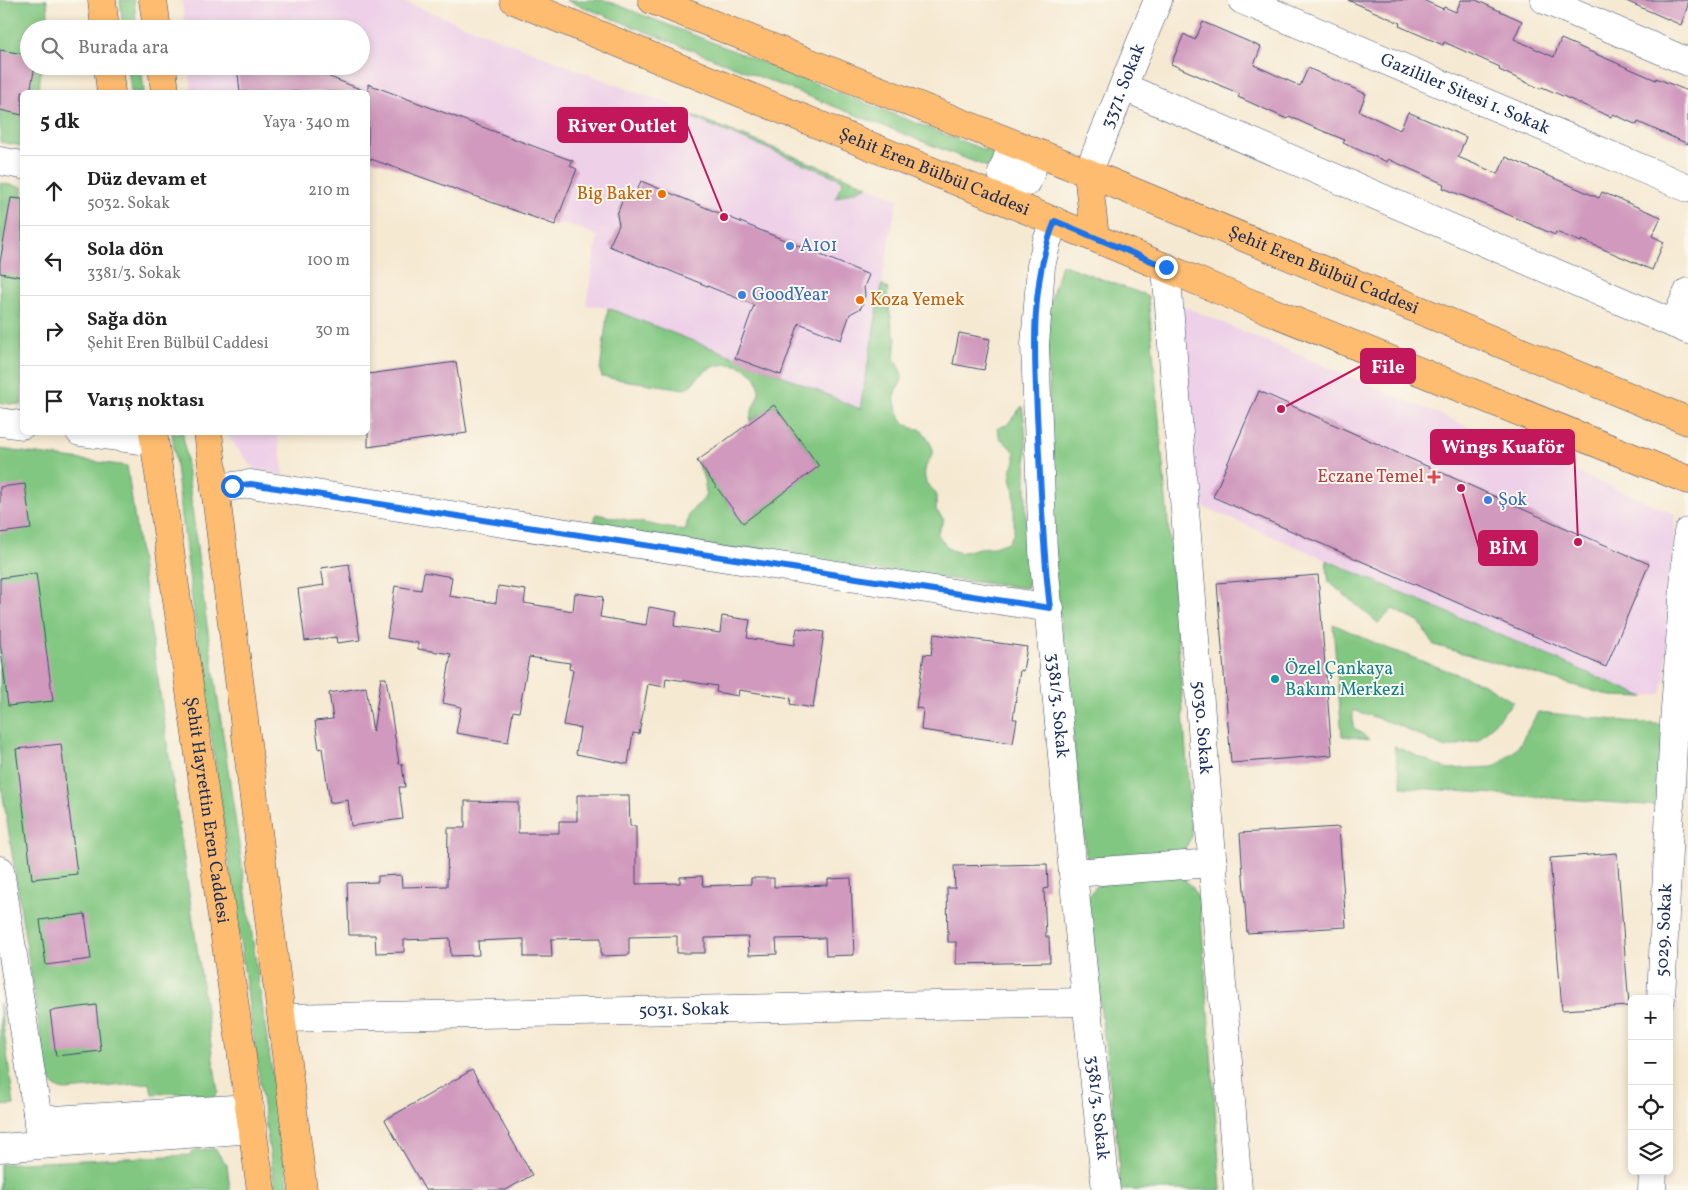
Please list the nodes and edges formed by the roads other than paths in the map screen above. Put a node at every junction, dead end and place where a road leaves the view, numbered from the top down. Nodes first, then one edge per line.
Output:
1 (102, 0) edge
2 (153, 0) edge
3 (514, 0) edge
4 (652, 0) edge
5 (1158, 0) edge
6 (1242, 0) edge
7 (1545, 0) edge
8 (104, 20) edge
9 (156, 20) edge
10 (1688, 62) edge
11 (109, 75) edge
12 (163, 75) edge
13 (1124, 87) junction
14 (111, 90) edge
15 (165, 90) edge
16 (0, 161) edge
17 (20, 164) edge
18 (1088, 173) junction
19 (1688, 188) edge
20 (1055, 221) junction
21 (1095, 238) junction
22 (1166, 267) junction
23 (1688, 292) edge
24 (1681, 327) edge
25 (1688, 421) edge
26 (0, 422) edge
27 (20, 425) edge
28 (124, 435) edge
29 (208, 435) edge
30 (154, 437) edge
31 (1688, 480) edge
32 (215, 490) junction
33 (1688, 532) edge
34 (1050, 608) junction
35 (1213, 863) junction
36 (0, 870) edge
37 (1073, 873) junction
38 (1661, 995) edge
39 (1086, 1002) junction
40 (282, 1018) junction
41 (37, 1113) junction
42 (251, 1119) junction
43 (40, 1144) junction
44 (0, 1148) edge
45 (1653, 1175) edge
46 (261, 1190) edge
47 (304, 1190) edge
48 (1106, 1190) edge
49 (1238, 1190) edge
50 (1652, 1190) edge

1 - 8 main road
2 - 9 main road
3 - 20 main road, Şehit Eren Bülbül Caddesi
4 - 18 main road, Şehit Eren Bülbül Caddesi
5 - 13 street, 3371. Sokak
6 - 19 street, Gazililer Sitesi 1. Sokak
7 - 10 street
11 - 14 main road
12 - 15 main road
13 - 18 street, 3371. Sokak
13 - 24 street
16 - 17 street
18 - 21 main road
18 - 25 main road, Şehit Eren Bülbül Caddesi
20 - 21 main road, Şehit Eren Bülbül Caddesi
20 - 34 street, 3381/3. Sokak
21 - 22 main road, Şehit Eren Bülbül Caddesi
22 - 31 main road, Şehit Eren Bülbül Caddesi
22 - 35 street, 5030. Sokak
23 - 24 street
26 - 27 street
28 - 30 street
29 - 32 main road
30 - 42 main road, Şehit Hayrettin Eren Caddesi
32 - 34 street
32 - 40 main road
33 - 38 street, 5029. Sokak
34 - 37 street, 3381/3. Sokak
35 - 37 street
35 - 49 street, 5030. Sokak
36 - 41 street
37 - 39 street, 3381/3. Sokak
39 - 40 street, 5031. Sokak
39 - 48 street, 3381/3. Sokak
40 - 47 main road
41 - 42 street
41 - 43 street
42 - 43 street
42 - 46 main road, Şehit Hayrettin Eren Caddesi
43 - 44 street
45 - 50 street

